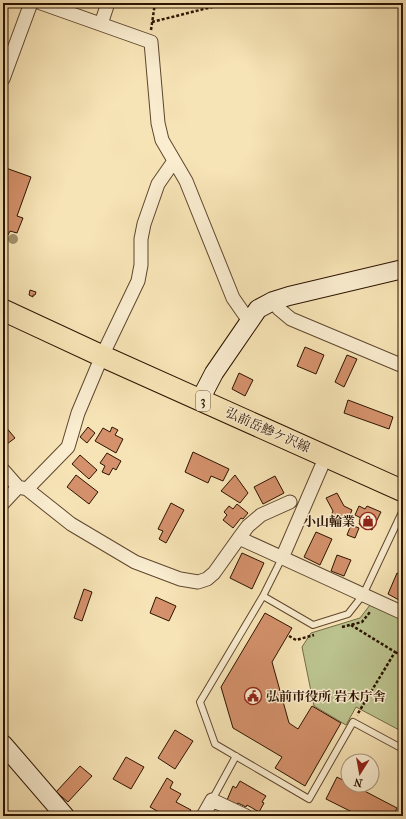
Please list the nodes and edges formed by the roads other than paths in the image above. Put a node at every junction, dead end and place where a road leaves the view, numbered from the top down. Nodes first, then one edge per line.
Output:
1 (31, 3) edge
2 (41, 3) edge
3 (108, 3) edge
4 (101, 24) junction
5 (3, 79) edge
6 (174, 162) junction
7 (403, 268) edge
8 (273, 301) junction
9 (3, 310) edge
10 (249, 321) junction
11 (102, 356) junction
12 (403, 366) edge
13 (200, 400) junction
14 (326, 456) junction
15 (3, 470) edge
16 (23, 488) junction
17 (403, 491) edge
18 (290, 502) dead end
19 (3, 503) edge
20 (403, 510) edge
21 (238, 538) junction
22 (282, 558) junction
23 (363, 595) junction
24 (263, 596) junction
25 (403, 613) edge
26 (3, 744) edge
27 (403, 749) edge
28 (236, 756) junction
29 (212, 800) junction
30 (65, 816) edge
31 (202, 816) edge
32 (246, 816) edge

1 - 5 street
2 - 4 street
3 - 4 street
4 - 6 street
6 - 10 street
6 - 11 street
7 - 8 street
8 - 10 street
8 - 12 street
9 - 11 main road, 弘前岳鰺ケ沢線 / 3
10 - 13 street
11 - 13 main road, 弘前岳鰺ケ沢線 / 3
11 - 16 street
13 - 14 main road, 弘前岳鰺ケ沢線 / 3
14 - 17 main road, 弘前岳鰺ケ沢線 / 3
14 - 22 street
15 - 16 street
16 - 19 street
16 - 21 street
18 - 21 street
20 - 23 lane
21 - 22 street
22 - 23 street
22 - 24 lane
23 - 24 lane
23 - 25 street
24 - 28 lane
26 - 30 street
27 - 28 lane
28 - 29 lane
29 - 31 street
29 - 32 street

